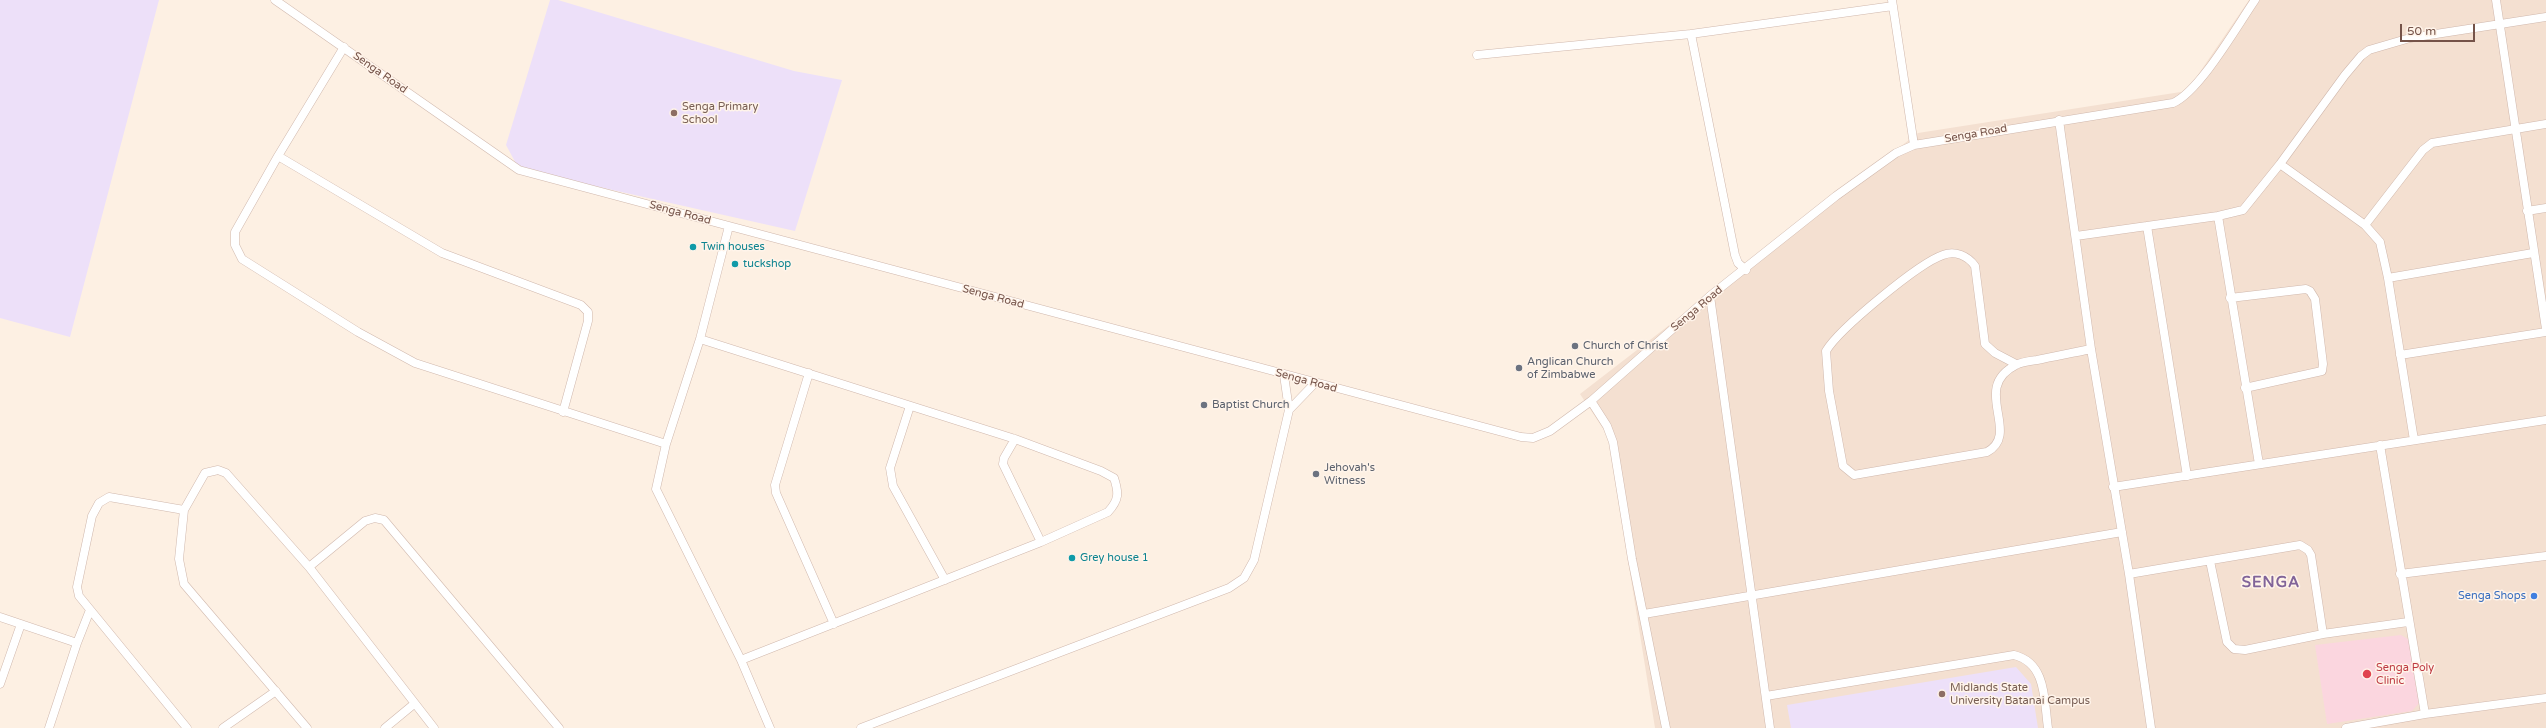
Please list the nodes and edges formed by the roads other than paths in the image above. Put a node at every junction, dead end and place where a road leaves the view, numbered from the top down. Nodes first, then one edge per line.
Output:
1 (275, 0) edge
2 (2256, 0) edge
3 (2496, 0) edge
4 (1893, 3) edge
5 (2546, 17) edge
6 (2500, 23) junction
7 (1691, 34) junction
8 (344, 48) junction
9 (1477, 55) dead end
10 (2059, 120) junction
11 (2546, 124) edge
12 (2515, 129) junction
13 (1914, 145) junction
14 (278, 156) junction
15 (2280, 164) junction
16 (2546, 208) edge
17 (2528, 211) junction
18 (2218, 216) junction
19 (2366, 225) junction
20 (729, 226) junction
21 (2147, 226) junction
22 (2076, 236) junction
23 (2534, 252) junction
24 (1746, 270) junction
25 (2388, 278) junction
26 (1710, 296) junction
27 (2230, 298) junction
28 (2546, 331) edge
29 (700, 339) junction
30 (2092, 349) junction
31 (2400, 354) junction
32 (2016, 364) junction
33 (809, 373) junction
34 (1284, 375) junction
35 (1315, 383) junction
36 (2245, 388) junction
37 (1591, 401) junction
38 (910, 406) junction
39 (1289, 410) junction
40 (563, 412) junction
41 (2546, 420) edge
42 (1015, 439) junction
43 (2414, 440) junction
44 (666, 444) junction
45 (2380, 446) junction
46 (2259, 464) junction
47 (2187, 476) junction
48 (2113, 487) junction
49 (184, 510) junction
50 (2122, 532) junction
51 (1041, 542) junction
52 (2546, 556) edge
53 (2210, 561) junction
54 (309, 567) junction
55 (2128, 574) junction
56 (2400, 574) junction
57 (945, 580) junction
58 (1751, 597) junction
59 (90, 610) junction
60 (1644, 614) junction
61 (0, 617) edge
62 (2408, 622) junction
63 (21, 624) junction
64 (834, 624) junction
65 (2323, 634) junction
66 (76, 643) junction
67 (741, 660) junction
68 (0, 684) edge
69 (276, 691) junction
70 (1766, 696) junction
71 (2546, 698) edge
72 (414, 704) junction
73 (2425, 714) junction
74 (2394, 719) junction
75 (49, 728) edge
76 (187, 728) edge
77 (224, 728) edge
78 (307, 728) edge
79 (385, 728) edge
80 (434, 728) edge
81 (559, 728) edge
82 (770, 728) edge
83 (861, 728) edge
84 (1666, 728) edge
85 (1770, 728) edge
86 (2048, 728) edge
87 (2151, 728) edge
88 (2346, 728) edge
89 (2396, 728) edge

1 - 8 street, Senga Road
2 - 10 street, Senga Road
3 - 6 street
4 - 7 street
4 - 13 street
5 - 6 street
6 - 12 street
6 - 15 street
7 - 9 street
7 - 24 street
8 - 14 street
8 - 20 street, Senga Road
10 - 13 street, Senga Road
10 - 22 street
11 - 12 street
12 - 17 street
12 - 19 street
13 - 24 street, Senga Road
14 - 40 street
14 - 40 street
15 - 18 street
15 - 19 street
16 - 17 street
17 - 23 street
18 - 21 street
18 - 27 street
19 - 25 street
20 - 29 street
20 - 34 street, Senga Road
21 - 22 street
21 - 47 street
22 - 30 street
23 - 25 street
23 - 28 street
24 - 26 street, Senga Road
25 - 31 street
26 - 37 street, Senga Road
26 - 58 street
27 - 36 street
27 - 36 street
28 - 31 street
29 - 33 street
29 - 44 street
30 - 32 street
30 - 48 street
31 - 43 street
32 - 32 street
33 - 38 street
33 - 64 street
34 - 35 street, Senga Road
34 - 39 street
35 - 37 street, Senga Road
35 - 39 street
36 - 46 street
37 - 60 street
38 - 42 street
38 - 57 street
39 - 83 street
40 - 44 street
41 - 43 street
42 - 51 street
42 - 51 street
43 - 45 street
44 - 67 street
45 - 46 street
45 - 56 street
46 - 47 street
47 - 48 street
48 - 50 street
49 - 54 street
49 - 59 street
49 - 69 street
50 - 55 street
50 - 58 street
51 - 57 street
52 - 56 street
53 - 55 street
53 - 65 street
53 - 65 street
54 - 72 street
54 - 81 street
55 - 87 street
56 - 62 street
57 - 64 street
58 - 60 street
58 - 70 street
59 - 66 street
59 - 76 street
60 - 84 street
61 - 63 street
62 - 65 street
62 - 73 street
63 - 66 street
63 - 68 street
64 - 67 street
66 - 75 street
67 - 82 street
69 - 77 street
69 - 78 street
70 - 85 street
70 - 86 street
71 - 73 street
72 - 79 street
72 - 80 street
73 - 74 street
74 - 88 street
74 - 89 street

